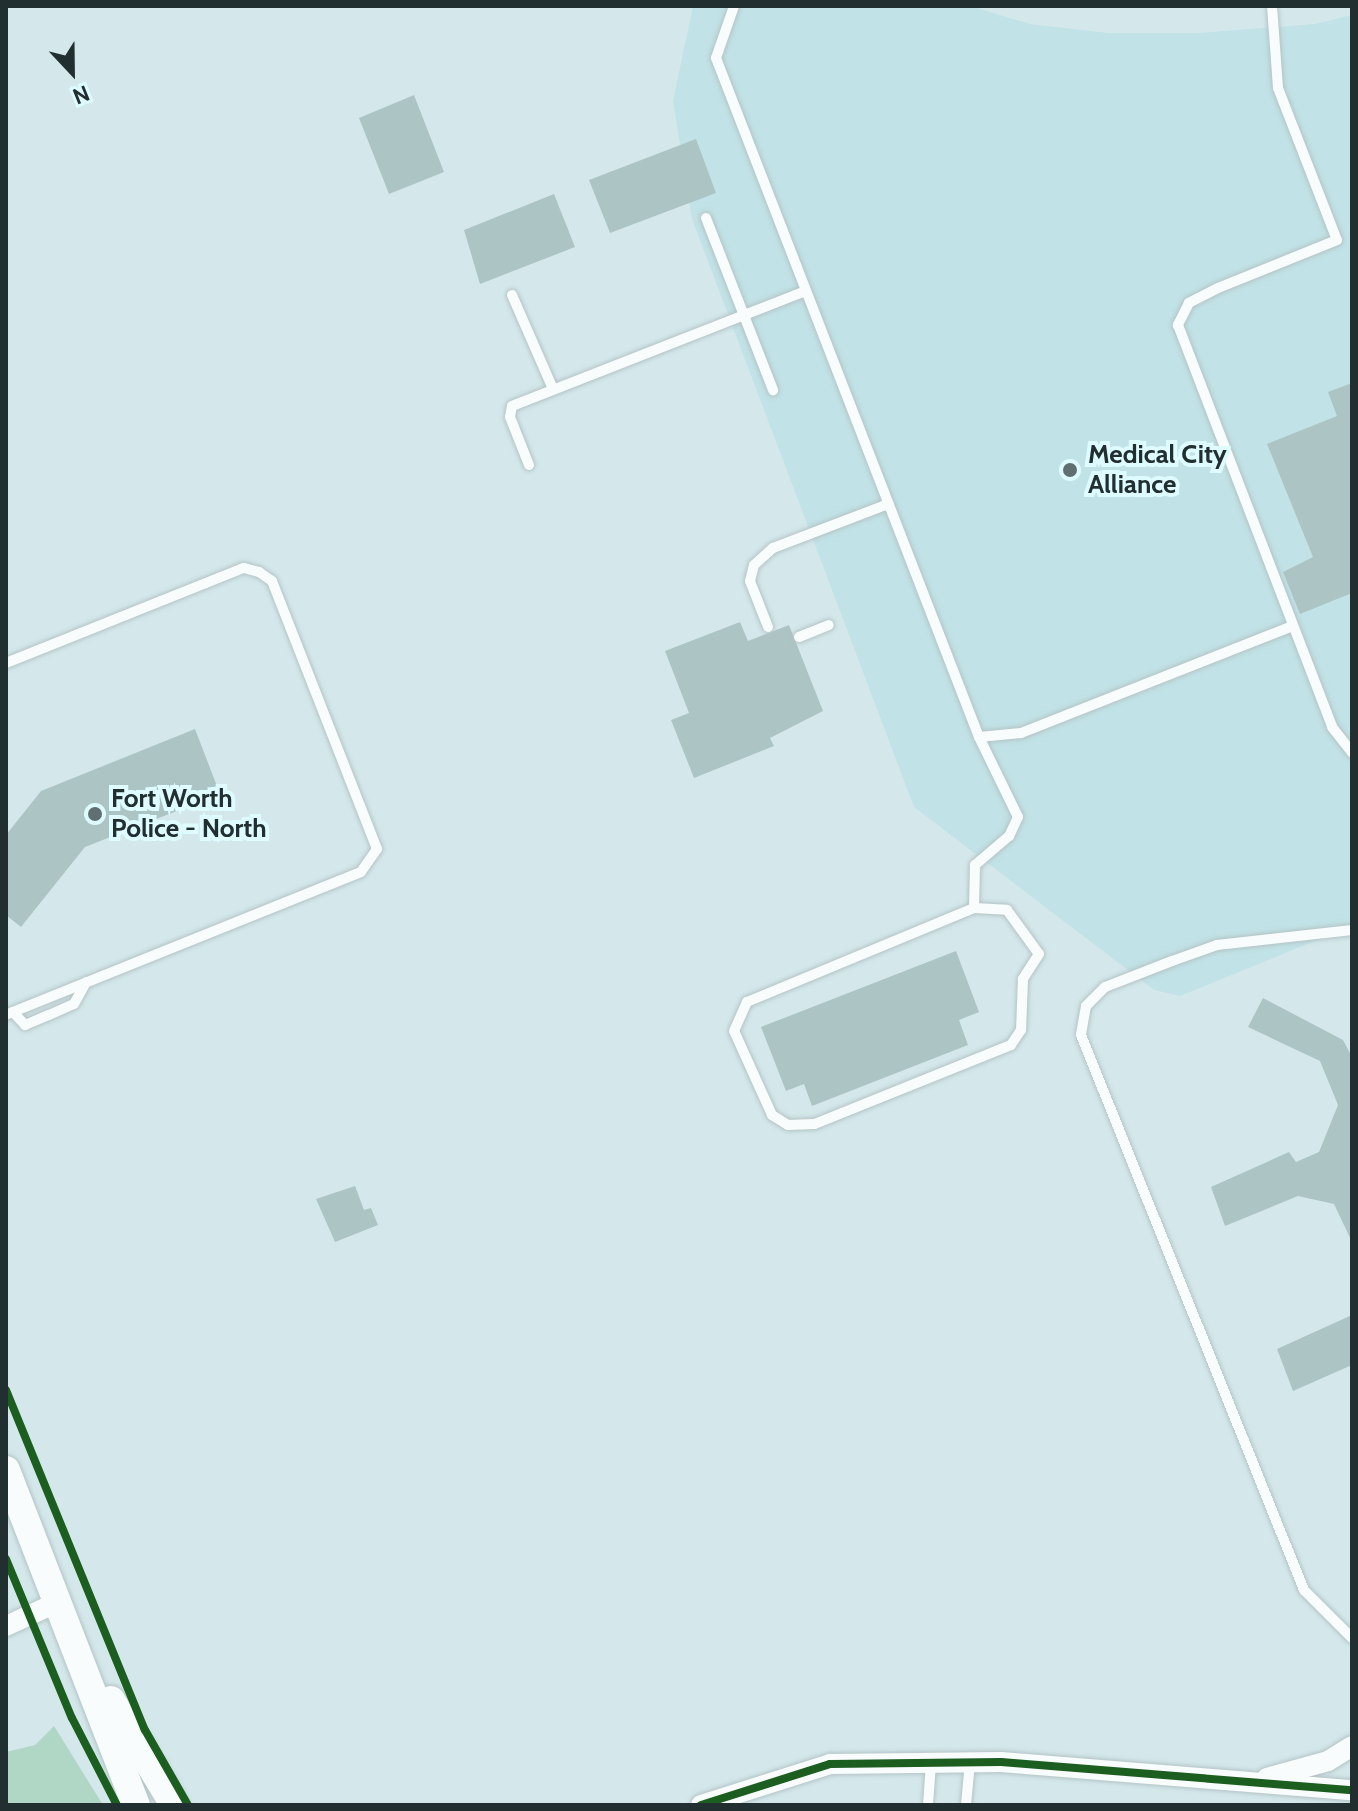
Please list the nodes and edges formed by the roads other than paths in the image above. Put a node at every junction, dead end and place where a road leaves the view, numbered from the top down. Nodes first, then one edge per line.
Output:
1 (734, 6) edge
2 (1272, 6) edge
3 (706, 218) dead end
4 (805, 291) junction
5 (512, 295) dead end
6 (743, 314) junction
7 (553, 389) junction
8 (773, 390) dead end
9 (529, 465) dead end
10 (888, 504) junction
11 (829, 625) dead end
12 (1292, 626) junction
13 (768, 627) dead end
14 (799, 637) dead end
15 (6, 663) edge
16 (979, 737) junction
17 (1352, 753) edge
18 (974, 908) junction
19 (1351, 932) edge
20 (86, 982) junction
21 (10, 1013) edge
22 (6, 1470) edge
23 (60, 1601) junction
24 (6, 1626) edge
25 (1352, 1638) edge
26 (77, 1644) junction
27 (1352, 1746) edge
28 (970, 1762) junction
29 (931, 1763) junction
30 (1255, 1782) junction
31 (1294, 1785) junction
32 (1352, 1790) edge
33 (136, 1805) edge
34 (174, 1805) edge
35 (701, 1805) edge
36 (928, 1805) edge
37 (966, 1805) edge
38 (1319, 1805) edge

1 - 4 lane
2 - 12 lane
3 - 6 lane
4 - 6 lane
4 - 10 lane
5 - 7 lane
6 - 7 lane
6 - 8 lane
7 - 9 lane
10 - 13 lane
10 - 16 lane
11 - 14 lane
12 - 16 lane
12 - 17 lane
15 - 20 lane
16 - 18 lane
18 - 18 lane
19 - 25 lane
20 - 21 lane
20 - 21 lane
22 - 23 main road
23 - 24 street
23 - 26 main road
26 - 33 main road
26 - 34 main road
27 - 30 street
28 - 29 street
28 - 30 street
28 - 37 lane
29 - 35 street
29 - 36 lane
30 - 31 street
31 - 32 street
31 - 38 street

